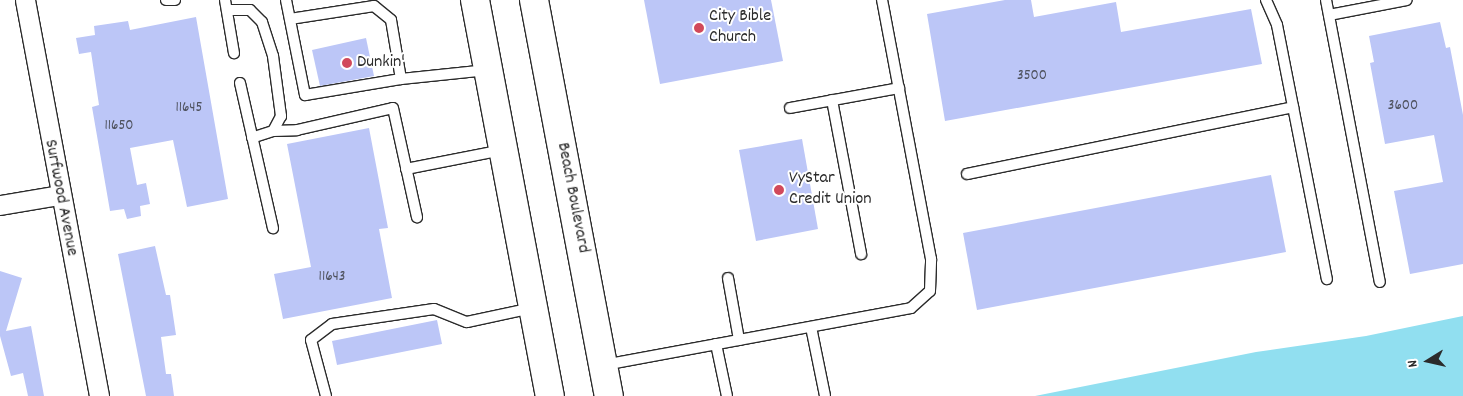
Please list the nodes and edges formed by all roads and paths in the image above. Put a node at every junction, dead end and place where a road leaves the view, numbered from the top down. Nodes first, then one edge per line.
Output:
1 (25, 0) edge
2 (166, 0) edge
3 (175, 0) edge
4 (286, 0) edge
5 (475, 0) edge
6 (534, 0) edge
7 (882, 0) edge
8 (1266, 0) edge
9 (1326, 0) edge
10 (1407, 0) edge
11 (226, 5) edge
12 (1328, 15) junction
13 (290, 19) junction
14 (234, 53) dead end
15 (488, 70) junction
16 (401, 79) junction
17 (240, 83) dead end
18 (898, 88) junction
19 (832, 100) junction
20 (1293, 107) junction
21 (790, 108) dead end
22 (273, 131) junction
23 (252, 138) junction
24 (504, 150) junction
25 (406, 169) junction
26 (967, 174) dead end
27 (59, 194) junction
28 (0, 205) edge
29 (417, 217) dead end
30 (272, 228) dead end
31 (861, 254) dead end
32 (728, 278) dead end
33 (1327, 279) dead end
34 (1380, 282) dead end
35 (534, 308) junction
36 (811, 327) junction
37 (739, 340) junction
38 (716, 344) junction
39 (603, 365) junction
40 (99, 396) edge
41 (326, 396) edge
42 (550, 396) edge
43 (609, 396) edge
44 (727, 396) edge
45 (825, 396) edge

1 - 27 street, Surfwood Avenue
2 - 3 lane
4 - 13 lane
5 - 15 highway
6 - 39 highway, Beach Boulevard
7 - 18 lane
8 - 20 lane
9 - 12 lane
10 - 12 lane
11 - 14 lane
11 - 22 lane
12 - 34 lane
13 - 16 lane
13 - 16 lane
15 - 16 lane
15 - 24 highway
17 - 23 lane
18 - 19 lane
18 - 36 lane
19 - 21 lane
19 - 31 lane
20 - 26 lane
20 - 33 lane
22 - 23 lane
22 - 25 lane
23 - 30 lane
24 - 25 lane
24 - 35 highway
25 - 29 lane
27 - 28 street
27 - 40 street, Surfwood Avenue
32 - 37 lane
35 - 41 lane
35 - 42 highway
36 - 37 lane
36 - 45 lane
37 - 38 lane
38 - 39 lane
38 - 44 lane
39 - 43 highway, Beach Boulevard

